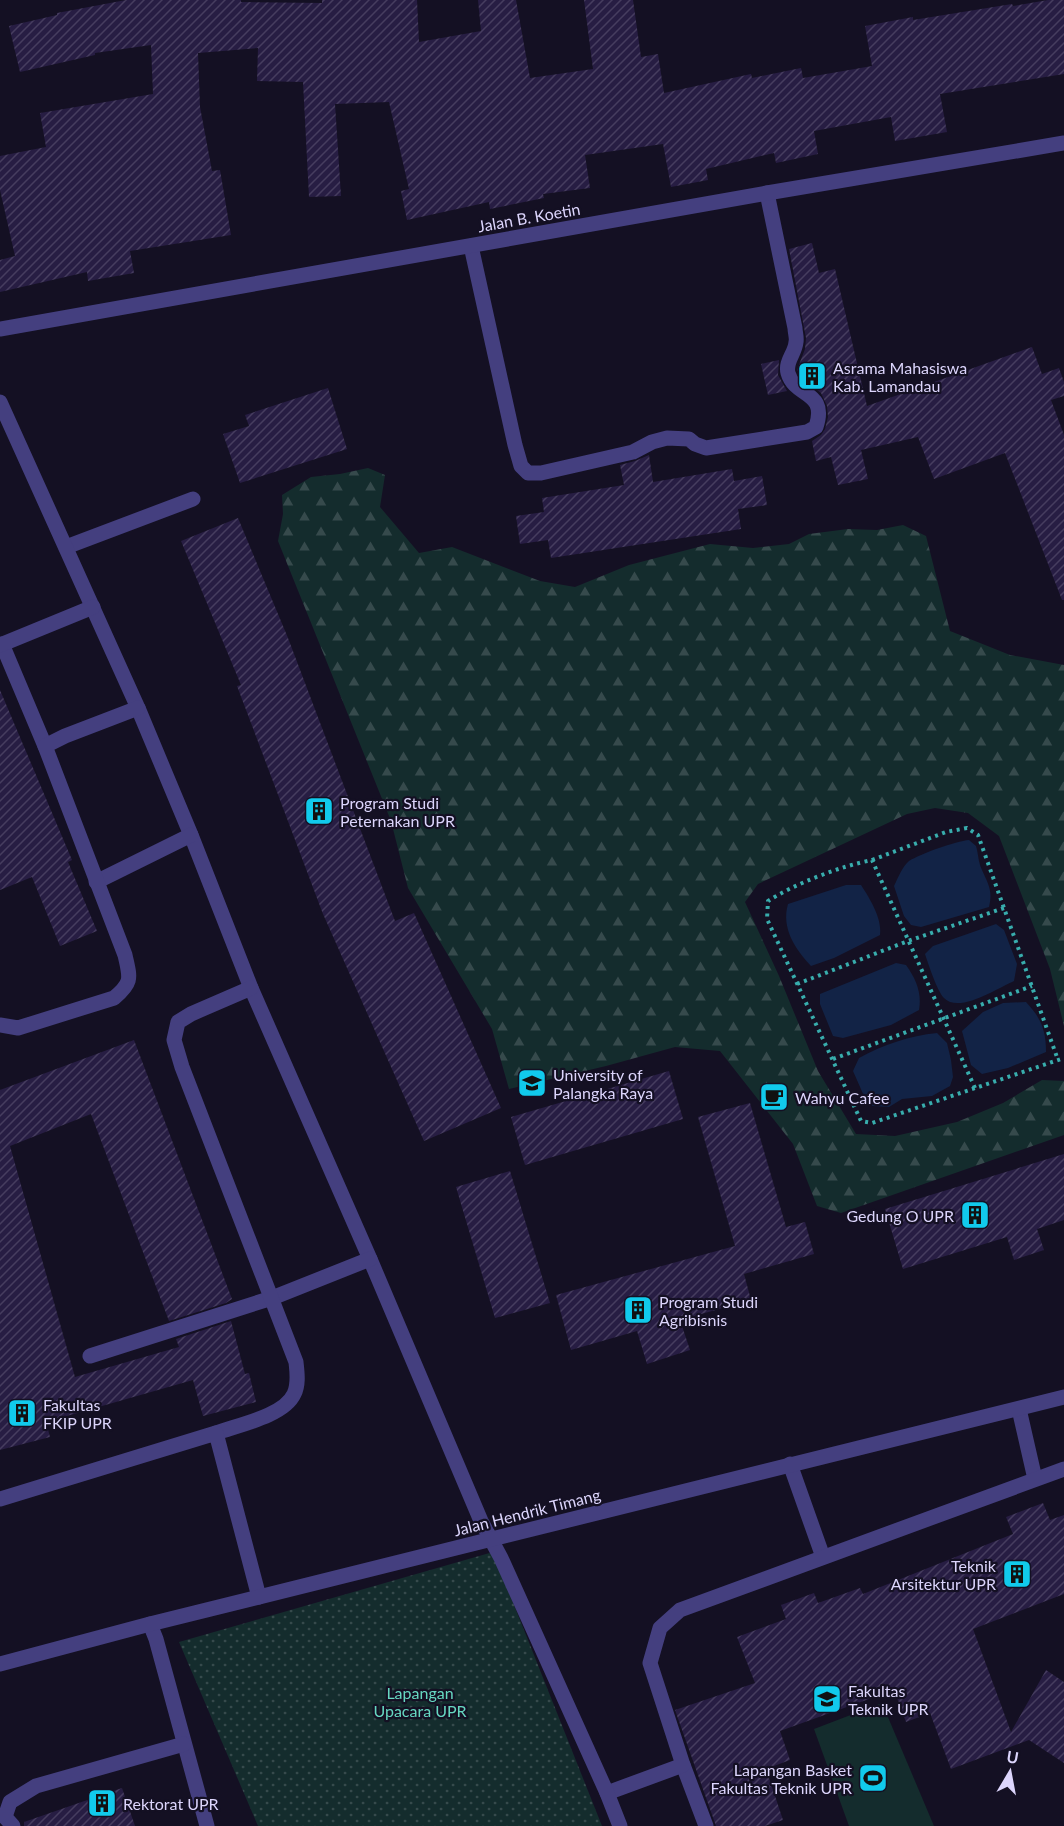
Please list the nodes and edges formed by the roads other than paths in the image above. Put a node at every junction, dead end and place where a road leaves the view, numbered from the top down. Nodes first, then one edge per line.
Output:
1 (1064, 143) edge
2 (767, 193) junction
3 (471, 246) junction
4 (0, 329) edge
5 (0, 402) edge
6 (193, 498) dead end
7 (66, 547) junction
8 (93, 607) junction
9 (1, 645) edge
10 (138, 708) junction
11 (45, 746) junction
12 (191, 835) junction
13 (96, 882) junction
14 (251, 988) junction
15 (0, 1025) edge
16 (370, 1259) junction
17 (272, 1298) junction
18 (90, 1356) dead end
19 (1064, 1396) edge
20 (1019, 1409) junction
21 (216, 1433) junction
22 (790, 1464) junction
23 (1064, 1469) edge
24 (1035, 1479) junction
25 (0, 1499) edge
26 (492, 1539) junction
27 (823, 1557) junction
28 (259, 1597) junction
29 (150, 1624) junction
30 (0, 1664) edge
31 (184, 1744) junction
32 (683, 1765) junction
33 (607, 1793) junction
34 (13, 1826) edge
35 (207, 1826) edge
36 (620, 1826) edge
37 (706, 1826) edge

1 - 2 street, Jalan B. Koetin
2 - 3 street, Jalan B. Koetin
2 - 3 street
3 - 4 street, Jalan B. Koetin
5 - 7 street
6 - 7 street
7 - 8 street
8 - 9 street
8 - 10 street
9 - 11 street
10 - 11 street
10 - 12 street
11 - 13 street
12 - 13 street
12 - 14 street
13 - 15 street
14 - 16 street
14 - 17 street
16 - 17 street
16 - 26 street
17 - 18 street
17 - 21 street
19 - 20 street, Jalan Hendrik Timang
20 - 22 street, Jalan Hendrik Timang
20 - 24 street
21 - 25 street
21 - 28 street
22 - 26 street, Jalan Hendrik Timang
22 - 27 street
23 - 24 street
24 - 27 street
26 - 28 street, Jalan Hendrik Timang
26 - 33 street
27 - 32 street
28 - 29 street, Jalan Hendrik Timang
29 - 30 street, Jalan Hendrik Timang
29 - 31 street
31 - 34 street
31 - 35 street
32 - 33 street
32 - 37 street
33 - 36 street

